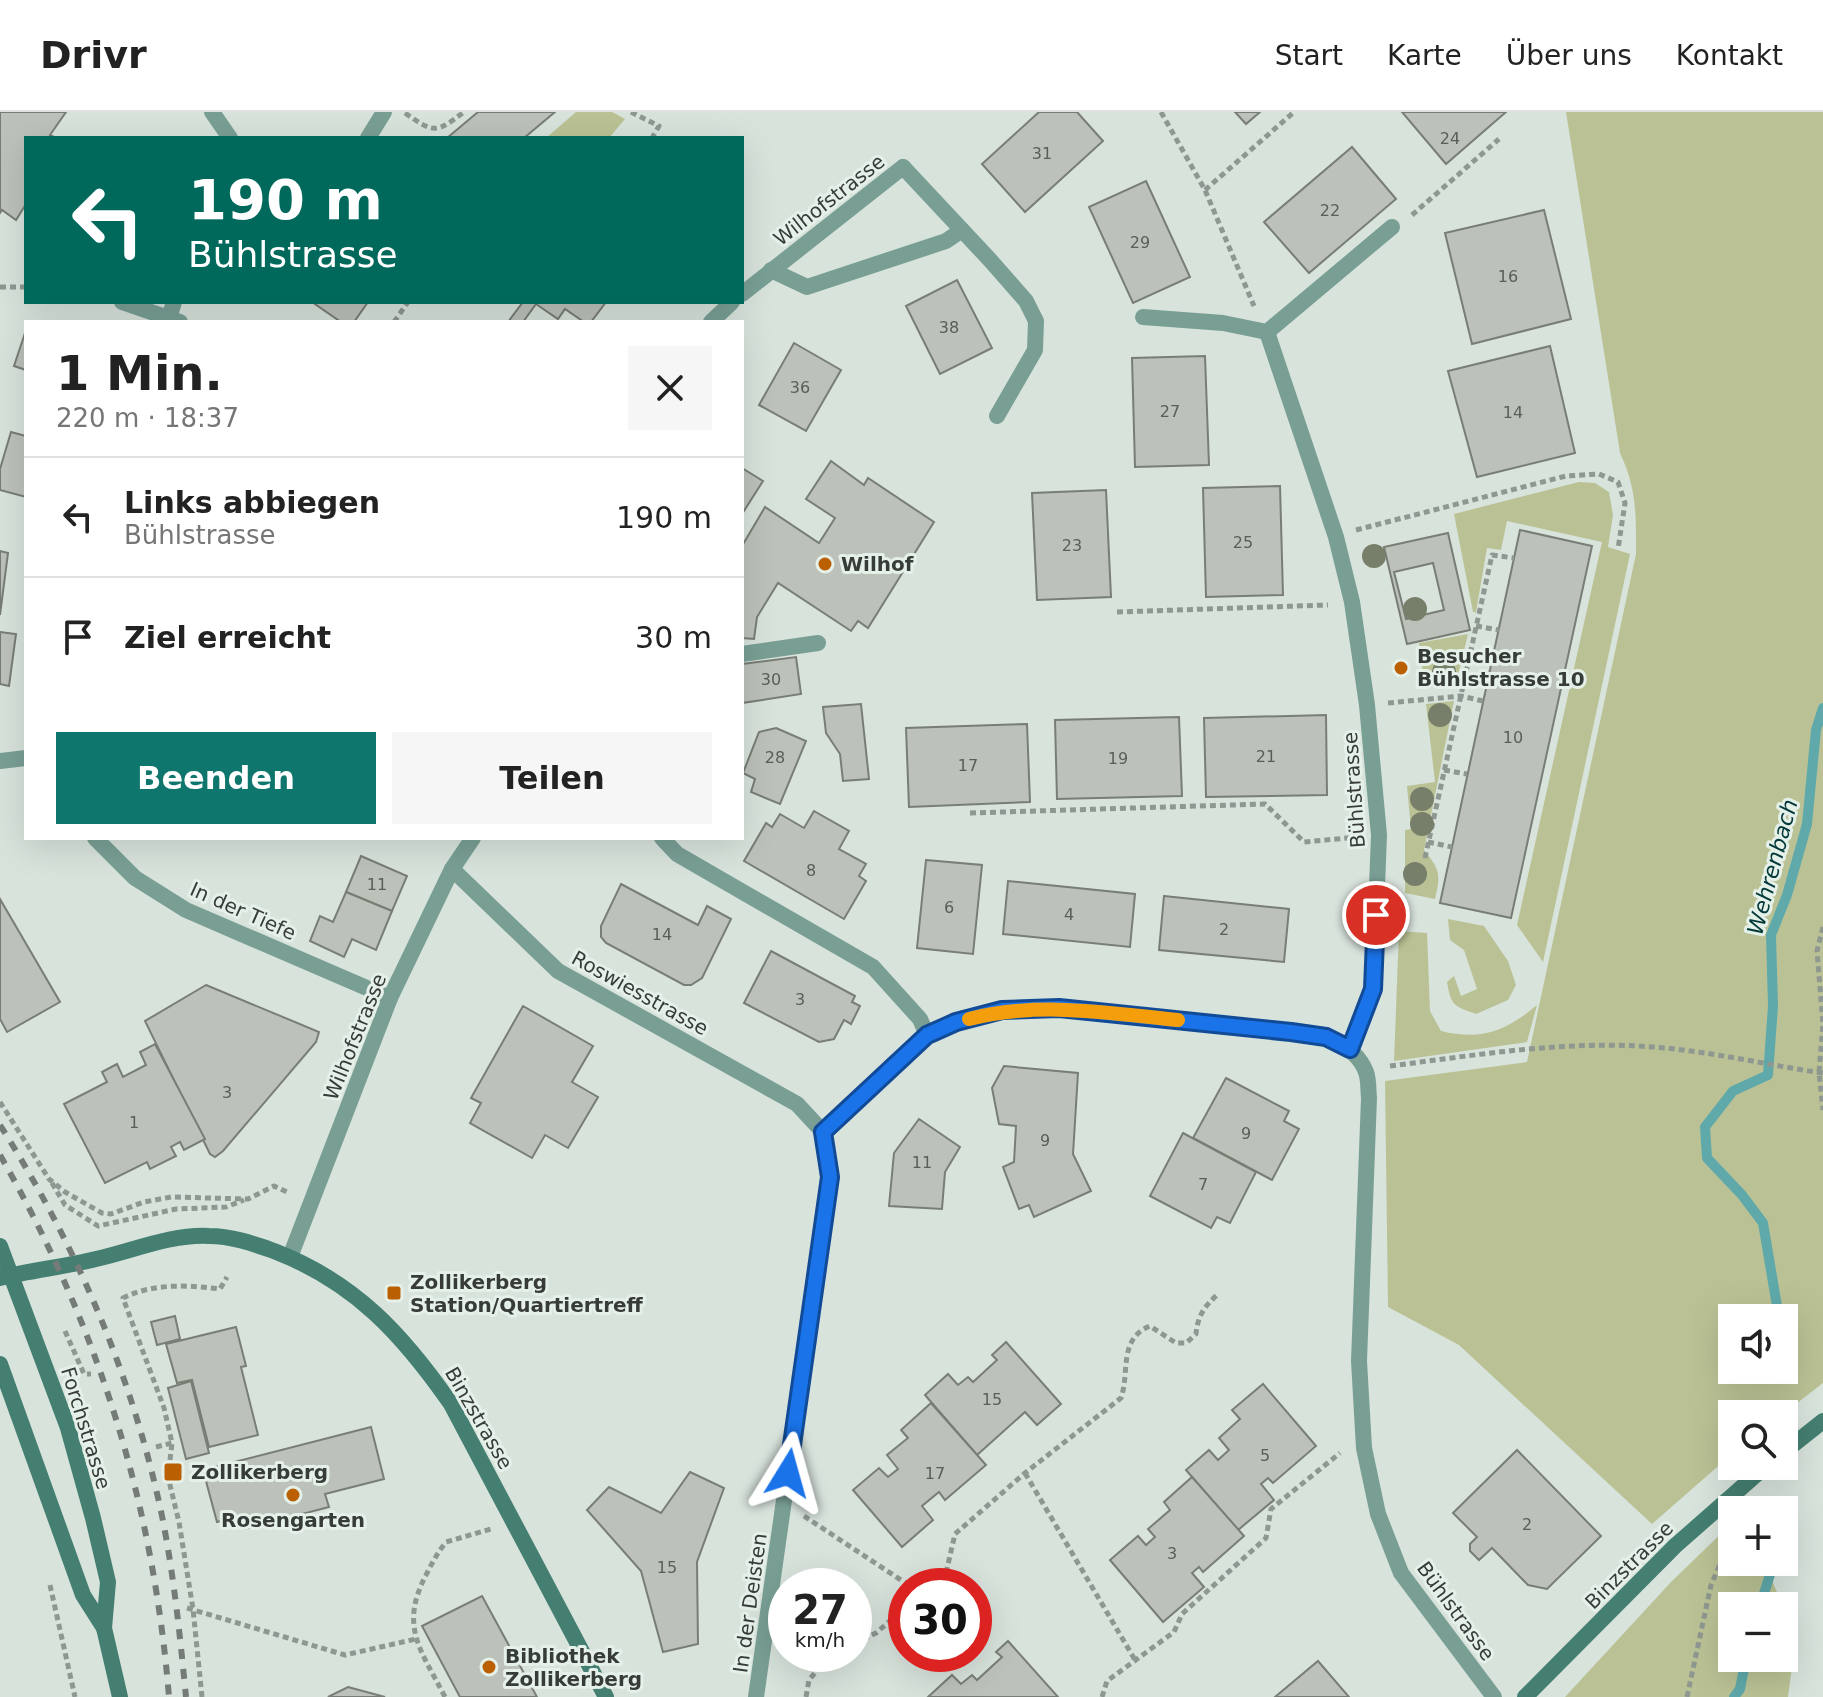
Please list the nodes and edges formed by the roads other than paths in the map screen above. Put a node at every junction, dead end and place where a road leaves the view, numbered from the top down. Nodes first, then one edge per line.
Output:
1 (212, 112) edge
2 (384, 112) edge
3 (230, 136) edge
4 (369, 136) edge
5 (1392, 227) dead end
6 (962, 230) junction
7 (771, 270) junction
8 (744, 292) edge
9 (125, 304) edge
10 (730, 304) edge
11 (174, 314) edge
12 (145, 316) edge
13 (1143, 317) dead end
14 (713, 320) edge
15 (1267, 332) junction
16 (997, 416) dead end
17 (818, 643) dead end
18 (744, 654) edge
19 (24, 758) edge
20 (0, 761) edge
21 (97, 840) edge
22 (472, 840) edge
23 (664, 840) edge
24 (452, 869) junction
25 (390, 998) junction
26 (927, 1035) junction
27 (1350, 1049) junction
28 (823, 1132) junction
29 (0, 1246) edge
30 (290, 1257) junction
31 (6, 1277) edge
32 (0, 1364) edge
33 (1823, 1421) edge
34 (1798, 1441) edge
35 (1750, 1480) edge
36 (104, 1628) junction
37 (120, 1697) edge
38 (606, 1697) edge
39 (756, 1697) edge
40 (1494, 1697) edge
41 (1525, 1697) edge

1 - 3 street
2 - 4 street
5 - 15 street
6 - 7 street
6 - 7 street, Wilhofstrasse
6 - 16 street
7 - 8 street, Wilhofstrasse
9 - 12 street
10 - 14 street
11 - 12 street
13 - 15 street
15 - 27 street, Bühlstrasse
17 - 18 street
19 - 20 street
21 - 25 street, In der Tiefe
22 - 24 street, Wilhofstrasse
23 - 26 street
24 - 25 street, Wilhofstrasse
24 - 28 street, Roswiesstrasse
25 - 30 street, Wilhofstrasse
26 - 27 street
26 - 28 street
27 - 40 street, Bühlstrasse
28 - 39 street, In der Deisten
29 - 31 main road, Forchstrasse
30 - 31 main road, Binzstrasse
30 - 38 main road, Binzstrasse
31 - 36 main road, Forchstrasse
32 - 36 main road, Forchstrasse
33 - 34 main road
35 - 41 main road, Binzstrasse
36 - 37 main road, Forchstrasse

